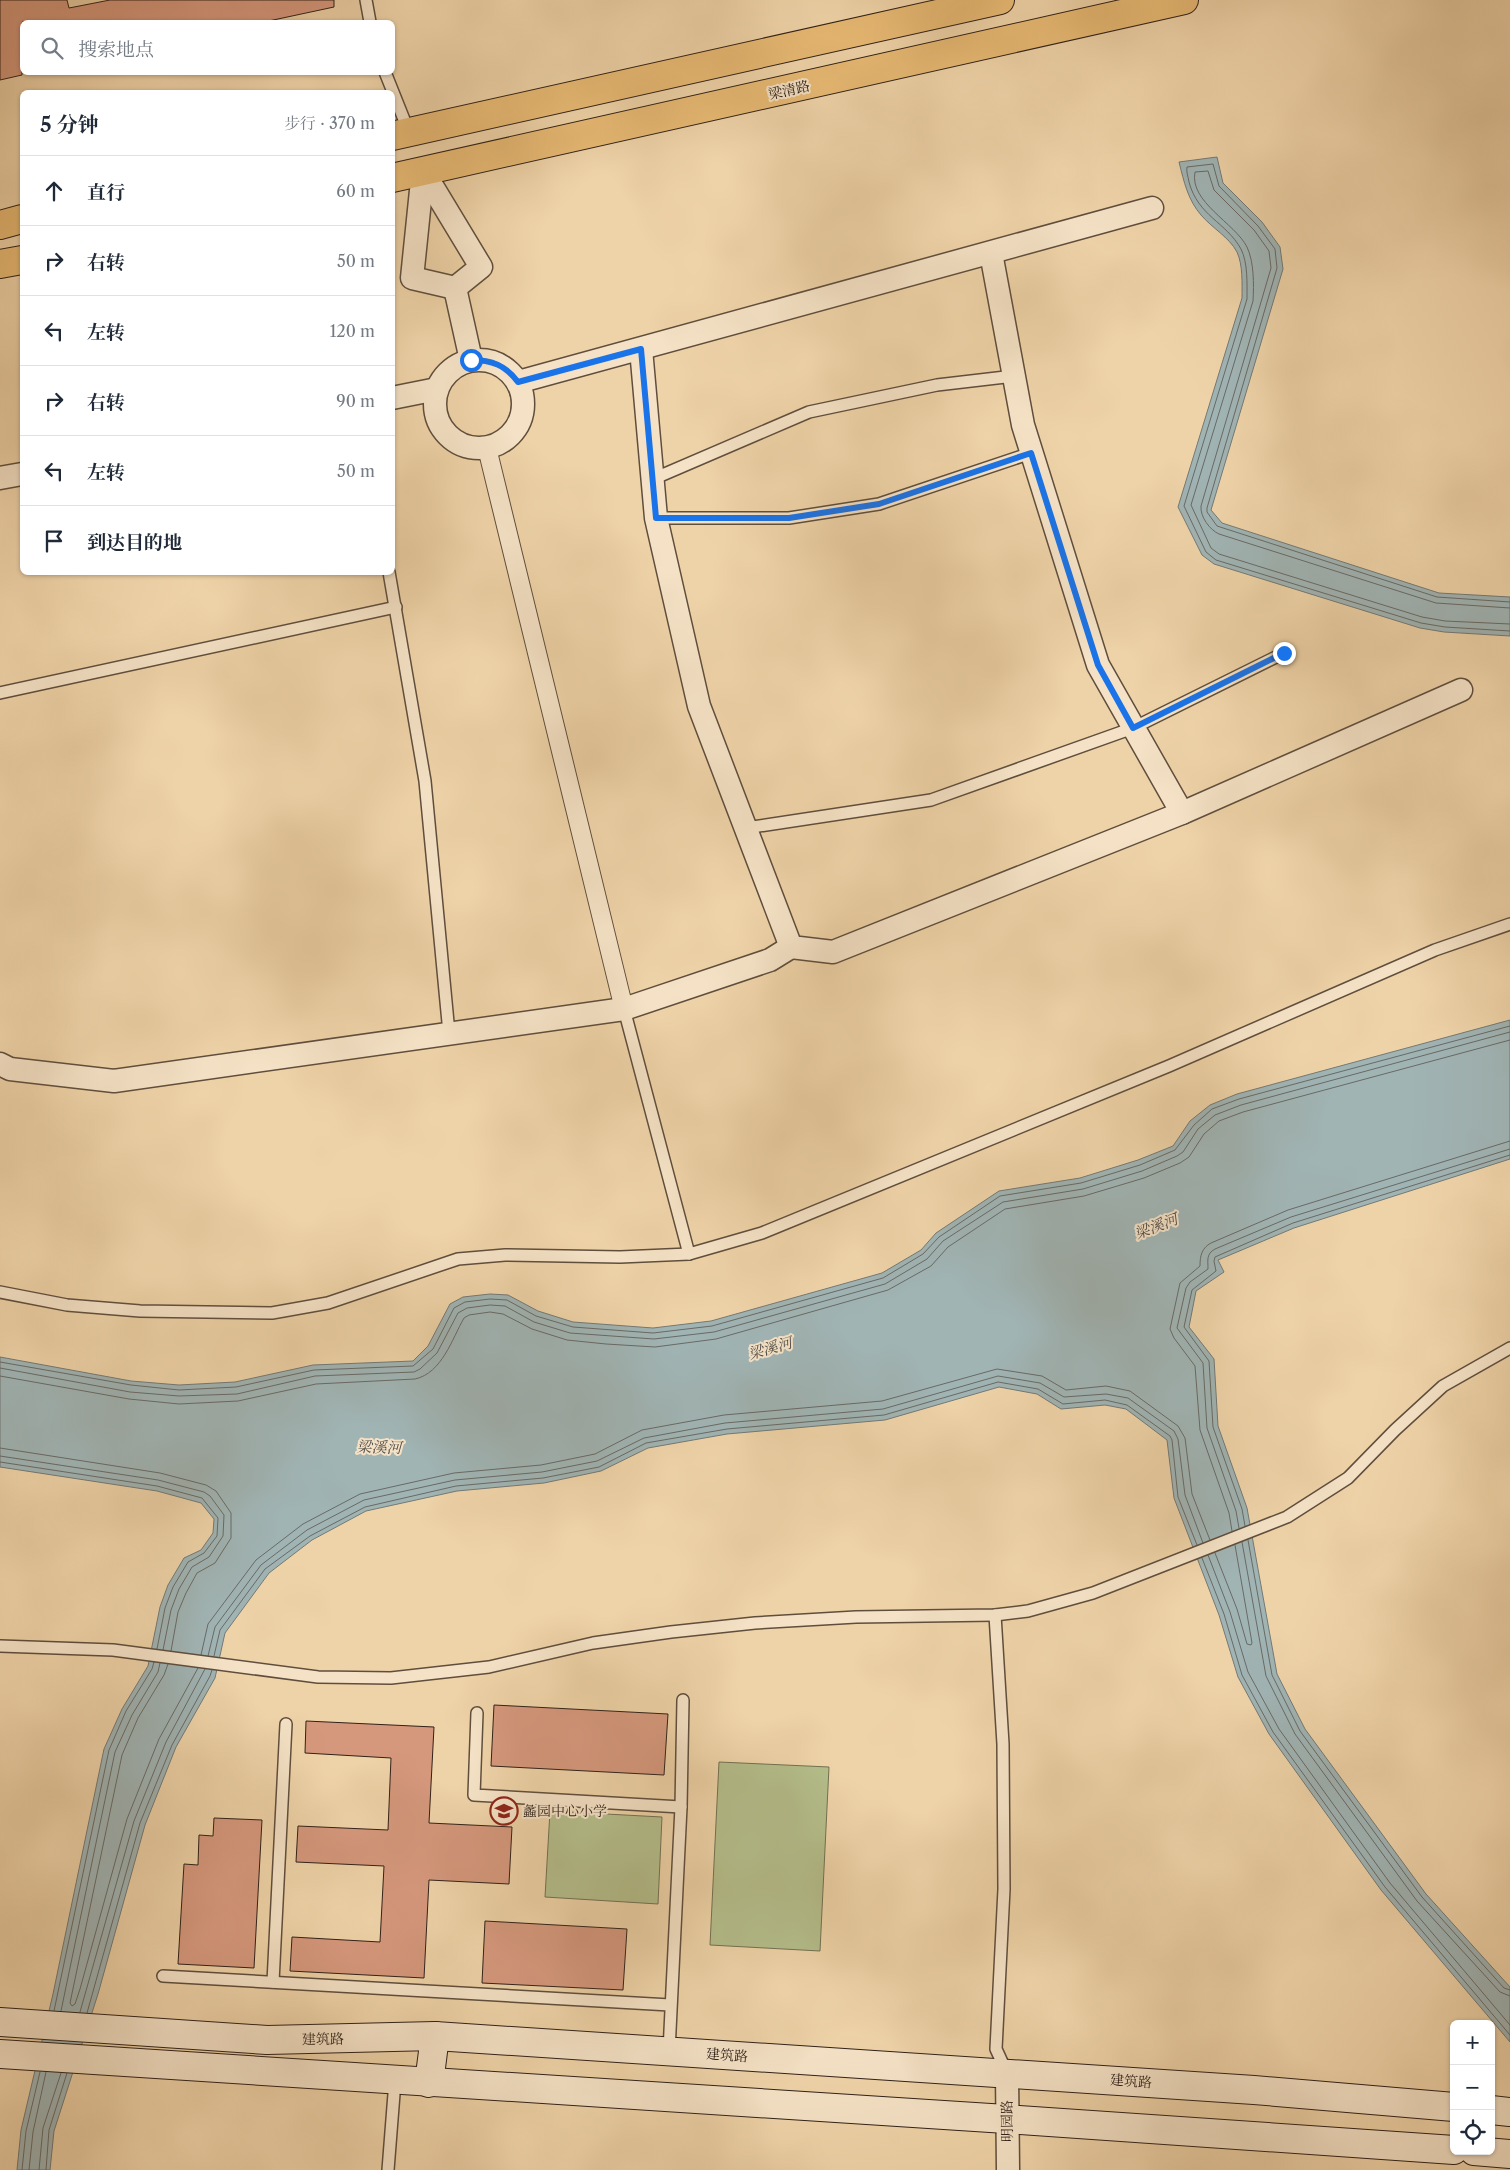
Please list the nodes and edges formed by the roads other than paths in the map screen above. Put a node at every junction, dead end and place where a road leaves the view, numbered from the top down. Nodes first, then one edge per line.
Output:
1 (366, 0) edge
2 (1000, 0) edge
3 (1184, 0) edge
4 (370, 20) edge
5 (386, 75) edge
6 (390, 90) edge
7 (395, 111) edge
8 (401, 134) edge
9 (423, 171) junction
10 (395, 177) edge
11 (1152, 208) dead end
12 (20, 220) edge
13 (0, 224) edge
14 (990, 253) junction
15 (20, 260) edge
16 (0, 264) edge
17 (455, 288) junction
18 (641, 349) junction
19 (471, 360) junction
20 (1014, 376) junction
21 (518, 382) junction
22 (437, 389) junction
23 (395, 397) edge
24 (486, 448) junction
25 (1031, 453) junction
26 (20, 474) edge
27 (0, 478) edge
28 (653, 479) junction
29 (656, 518) junction
30 (390, 575) edge
31 (396, 607) junction
32 (1284, 653) dead end
33 (1460, 690) dead end
34 (0, 693) edge
35 (1133, 728) junction
36 (1182, 813) junction
37 (746, 828) junction
38 (1510, 924) edge
39 (791, 947) junction
40 (624, 1009) junction
41 (449, 1032) junction
42 (0, 1064) edge
43 (689, 1254) junction
44 (0, 1292) edge
45 (1510, 1348) edge
46 (995, 1615) junction
47 (0, 1646) edge
48 (683, 1700) dead end
49 (478, 1713) dead end
50 (286, 1724) dead end
51 (681, 1807) junction
52 (164, 1976) dead end
53 (274, 1982) junction
54 (670, 2005) junction
55 (13, 2023) edge
56 (435, 2036) junction
57 (669, 2051) junction
58 (9, 2055) edge
59 (1007, 2072) junction
60 (395, 2080) junction
61 (430, 2082) junction
62 (1450, 2107) edge
63 (1495, 2110) edge
64 (1510, 2112) edge
65 (1006, 2119) junction
66 (1450, 2150) edge
67 (1495, 2153) edge
68 (1510, 2154) edge
69 (388, 2170) edge
70 (1008, 2170) edge

1 - 4 lane
2 - 8 main road
3 - 9 main road, 梁清路
5 - 6 lane
7 - 8 lane
8 - 9 main road
9 - 10 main road, 梁清路
9 - 17 street
9 - 17 street
11 - 14 street
12 - 13 main road
14 - 18 street
14 - 20 street
15 - 16 main road
17 - 19 street
18 - 21 street
18 - 28 street
19 - 21 street
19 - 22 street
20 - 25 street
20 - 28 lane
21 - 24 street
22 - 23 street
22 - 24 street
24 - 40 street
25 - 29 lane
25 - 35 street
26 - 27 street
28 - 29 street
29 - 37 street
30 - 31 lane
31 - 34 lane
31 - 41 lane
32 - 35 lane
33 - 36 street
35 - 36 street
35 - 37 lane
36 - 39 street
37 - 39 street
38 - 43 lane
39 - 40 street
40 - 41 street
40 - 43 lane
41 - 42 street
43 - 44 lane
45 - 46 lane
46 - 47 lane
46 - 59 lane
48 - 51 lane
49 - 51 lane
50 - 53 lane
51 - 54 lane
52 - 53 lane
53 - 54 lane
54 - 57 lane
55 - 56 main road, 建筑路
56 - 57 main road, 建筑路
56 - 61 main road
57 - 59 main road, 建筑路
58 - 60 main road
59 - 62 main road, 建筑路
59 - 65 street, 明园路
60 - 61 main road
60 - 69 lane
61 - 65 main road
63 - 64 main road
65 - 66 main road
65 - 70 street, 明园路
67 - 68 main road

